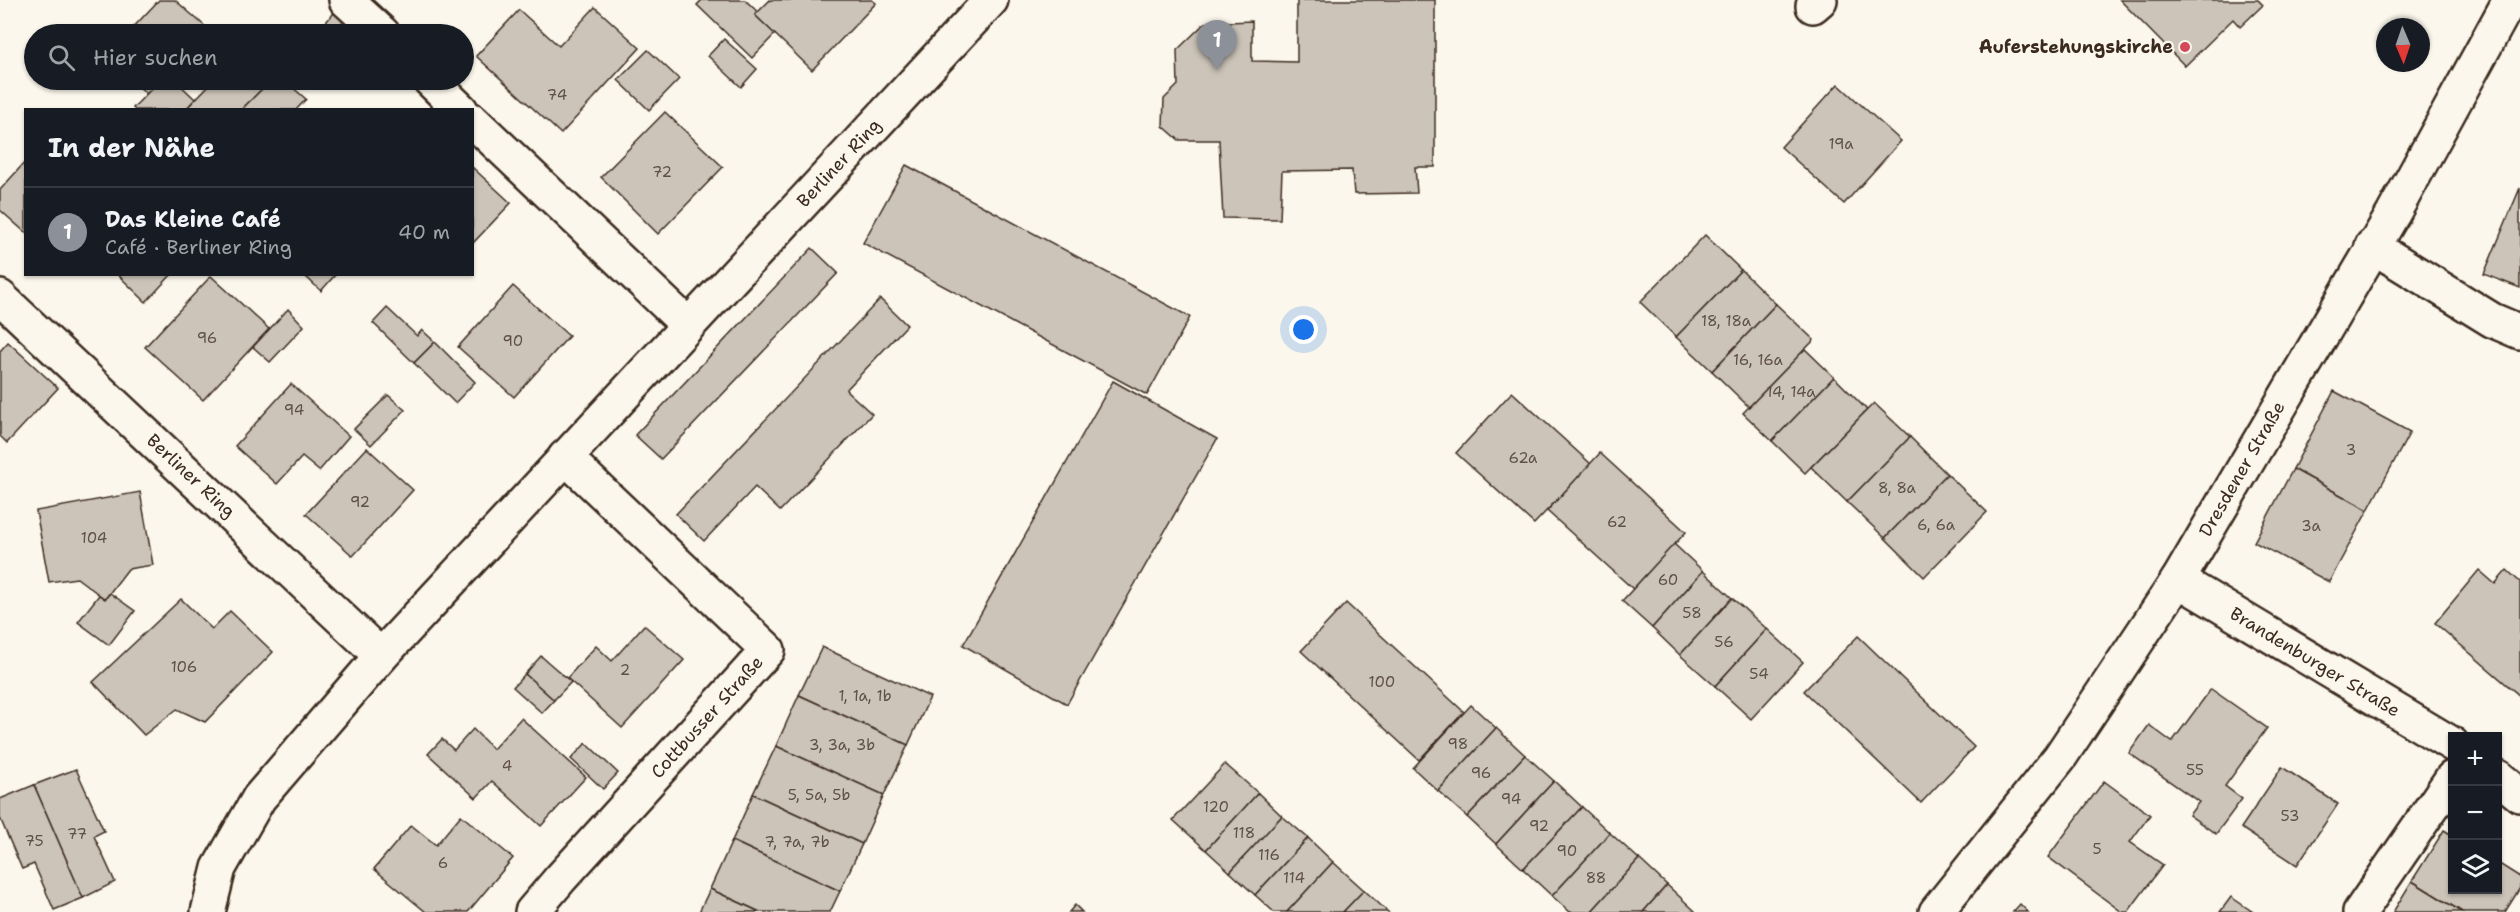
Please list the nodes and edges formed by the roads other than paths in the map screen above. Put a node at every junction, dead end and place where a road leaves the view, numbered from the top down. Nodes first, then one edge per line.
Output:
1 (346, 0) edge
2 (991, 0) edge
3 (2510, 0) edge
4 (371, 24) edge
5 (440, 90) edge
6 (459, 108) edge
7 (474, 122) edge
8 (2372, 246) junction
9 (0, 297) edge
10 (688, 325) junction
11 (2520, 332) edge
12 (565, 457) junction
13 (2178, 580) junction
14 (381, 656) junction
15 (2448, 742) edge
16 (2502, 780) edge
17 (2448, 784) edge
18 (2520, 795) edge
19 (208, 912) edge
20 (532, 912) edge
21 (1936, 912) edge
22 (2360, 912) edge

1 - 4 street
2 - 10 street, Berliner Ring
3 - 8 street, Dresdener Straße
5 - 6 street
7 - 10 street
8 - 11 street
8 - 13 street, Dresdener Straße
9 - 14 street, Berliner Ring
10 - 12 street, Berliner Ring
12 - 14 street, Berliner Ring
12 - 20 street, Cottbusser Straße
13 - 15 street, Brandenburger Straße
13 - 21 street, Dresdener Straße
14 - 19 street, Berliner Ring
16 - 18 street
17 - 22 street

